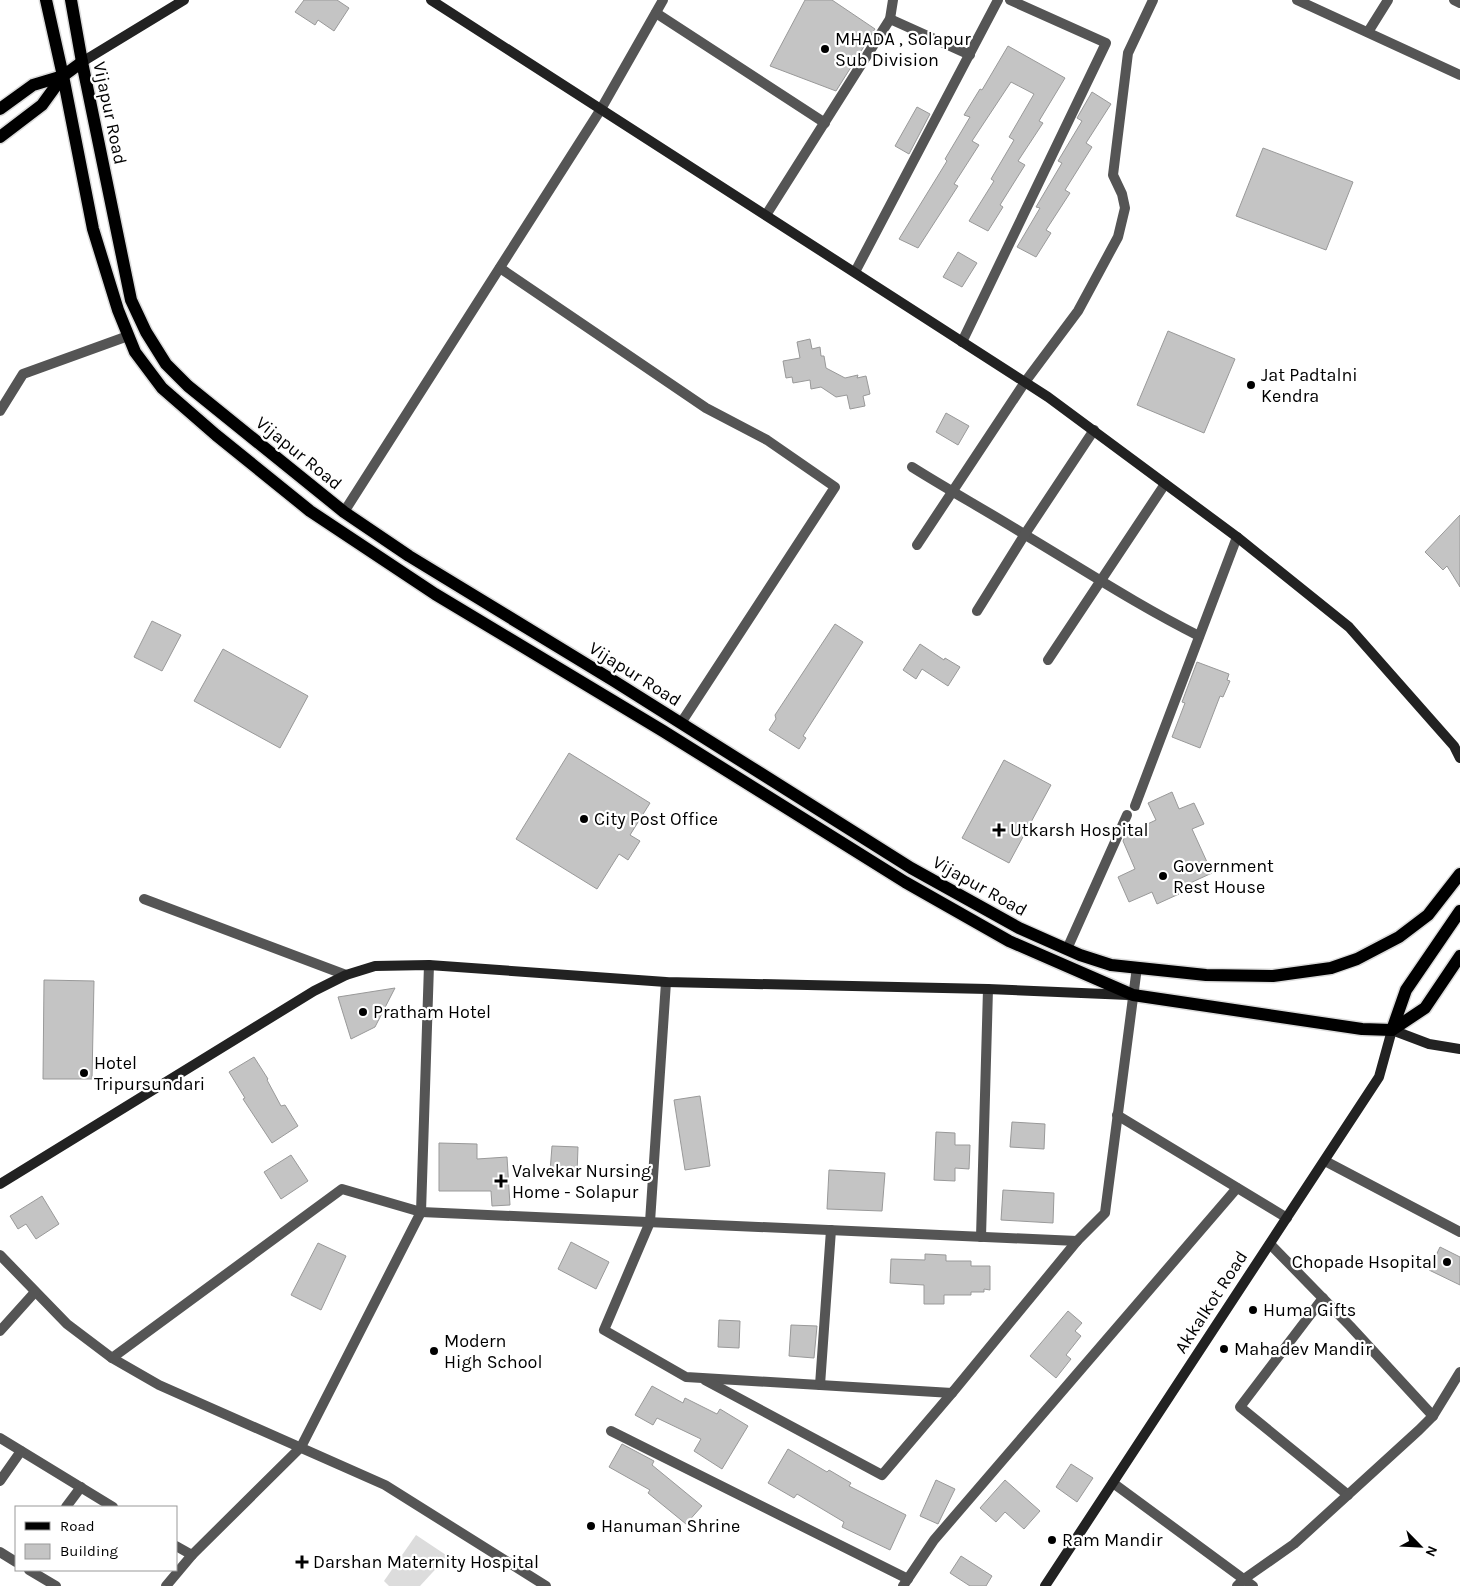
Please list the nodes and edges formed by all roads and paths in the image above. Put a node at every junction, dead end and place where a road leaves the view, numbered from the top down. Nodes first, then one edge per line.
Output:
1 (46, 0) edge
2 (71, 0) edge
3 (184, 0) edge
4 (431, 0) edge
5 (663, 0) edge
6 (893, 0) edge
7 (998, 0) edge
8 (1010, 0) edge
9 (1153, 0) edge
10 (1297, 0) edge
11 (1388, 0) edge
12 (1454, 0) edge
13 (1460, 3) edge
14 (656, 13) junction
15 (890, 19) junction
16 (1368, 32) junction
17 (970, 55) junction
18 (82, 62) junction
19 (1460, 75) edge
20 (63, 76) junction
21 (0, 109) edge
22 (601, 109) junction
23 (824, 123) junction
24 (0, 137) edge
25 (766, 215) junction
26 (500, 268) junction
27 (855, 272) junction
28 (128, 336) junction
29 (962, 342) junction
30 (1025, 382) junction
31 (0, 411) edge
32 (1094, 430) junction
33 (912, 466) dead end
34 (1165, 484) junction
35 (952, 493) junction
36 (344, 512) junction
37 (1025, 534) junction
38 (1236, 537) junction
39 (917, 545) dead end
40 (1100, 580) junction
41 (977, 611) dead end
42 (1199, 636) junction
43 (1048, 660) dead end
44 (681, 723) junction
45 (1460, 758) edge
46 (1135, 806) dead end
47 (1127, 815) dead end
48 (1460, 874) edge
49 (144, 898) dead end
50 (1460, 911) edge
51 (1067, 949) junction
52 (1460, 956) edge
53 (429, 965) junction
54 (1137, 967) junction
55 (346, 975) junction
56 (666, 982) junction
57 (988, 989) junction
58 (1132, 995) junction
59 (1392, 1030) junction
60 (1460, 1049) edge
61 (1117, 1116) junction
62 (1325, 1160) junction
63 (0, 1184) edge
64 (1237, 1188) junction
65 (421, 1212) junction
66 (1287, 1218) junction
67 (650, 1222) junction
68 (831, 1230) junction
69 (1460, 1232) edge
70 (982, 1237) junction
71 (1077, 1241) junction
72 (1270, 1244) junction
73 (0, 1255) edge
74 (35, 1292) junction
75 (1323, 1298) junction
76 (0, 1330) edge
77 (112, 1358) junction
78 (1460, 1372) edge
79 (702, 1378) junction
80 (820, 1385) junction
81 (952, 1393) junction
82 (1433, 1416) junction
83 (611, 1431) dead end
84 (0, 1438) edge
85 (301, 1447) junction
86 (21, 1451) junction
87 (0, 1481) edge
88 (1113, 1483) junction
89 (81, 1487) junction
90 (1348, 1495) junction
91 (67, 1506) edge
92 (111, 1506) edge
93 (178, 1547) edge
94 (0, 1552) edge
95 (192, 1555) junction
96 (15, 1561) edge
97 (31, 1571) edge
98 (1240, 1582) edge
99 (906, 1583) edge
100 (56, 1586) edge
101 (166, 1586) edge
102 (546, 1586) edge
103 (1045, 1586) edge
104 (1253, 1586) edge

1 - 20 main road, Vijapur Road
2 - 18 main road, Vijapur Road
3 - 18 main road
4 - 22 main road
5 - 14 street
6 - 15 street
7 - 17 street
8 - 29 street
9 - 30 street
10 - 16 street
11 - 16 street
12 - 13 street
14 - 22 street
14 - 23 street
15 - 17 street
15 - 23 street
16 - 19 street
17 - 27 street
18 - 20 main road
18 - 36 main road, Vijapur Road
20 - 21 main road
20 - 24 main road
20 - 28 main road, Vijapur Road
22 - 25 main road
22 - 26 street
23 - 25 street
25 - 27 main road
26 - 36 street
26 - 44 street
27 - 29 main road
28 - 31 street
28 - 58 main road, Vijapur Road
29 - 30 main road
30 - 32 main road
30 - 35 street
32 - 34 main road
32 - 37 street
33 - 35 street
34 - 38 main road
34 - 40 street
35 - 37 street
35 - 39 street
36 - 44 main road, Vijapur Road
37 - 40 street
37 - 41 street
38 - 42 street
38 - 45 main road
40 - 42 street
40 - 43 street
42 - 46 street
44 - 51 main road, Vijapur Road
47 - 51 street
48 - 54 main road, Vijapur Road
49 - 55 street
50 - 59 main road
51 - 54 main road, Vijapur Road
52 - 59 main road
53 - 55 main road
53 - 56 main road
53 - 65 street
54 - 58 street
55 - 63 main road
56 - 57 main road
56 - 67 street
57 - 58 main road
57 - 70 street
58 - 59 main road, Vijapur Road
58 - 61 street
59 - 60 main road
59 - 62 main road, Akkalkot Road
61 - 64 street
61 - 71 street
62 - 66 main road, Akkalkot Road
62 - 69 street
64 - 66 street
64 - 99 street
65 - 67 street
65 - 77 street
65 - 85 street
66 - 72 main road, Akkalkot Road
67 - 68 street
67 - 79 street
68 - 70 street
68 - 80 street
70 - 71 street
71 - 81 street
72 - 75 street
72 - 88 main road, Akkalkot Road
73 - 74 street
74 - 76 street
74 - 77 street
75 - 82 street
75 - 90 street
77 - 85 street
78 - 82 street
79 - 80 street
79 - 81 street
80 - 81 street
82 - 90 street
83 - 99 street
84 - 86 street
85 - 95 street
85 - 102 street
86 - 87 street
86 - 89 street
88 - 98 street
88 - 103 main road, Akkalkot Road
89 - 91 street
89 - 92 street
90 - 98 street
93 - 95 street
94 - 96 street
95 - 101 street
97 - 100 street
98 - 104 street

